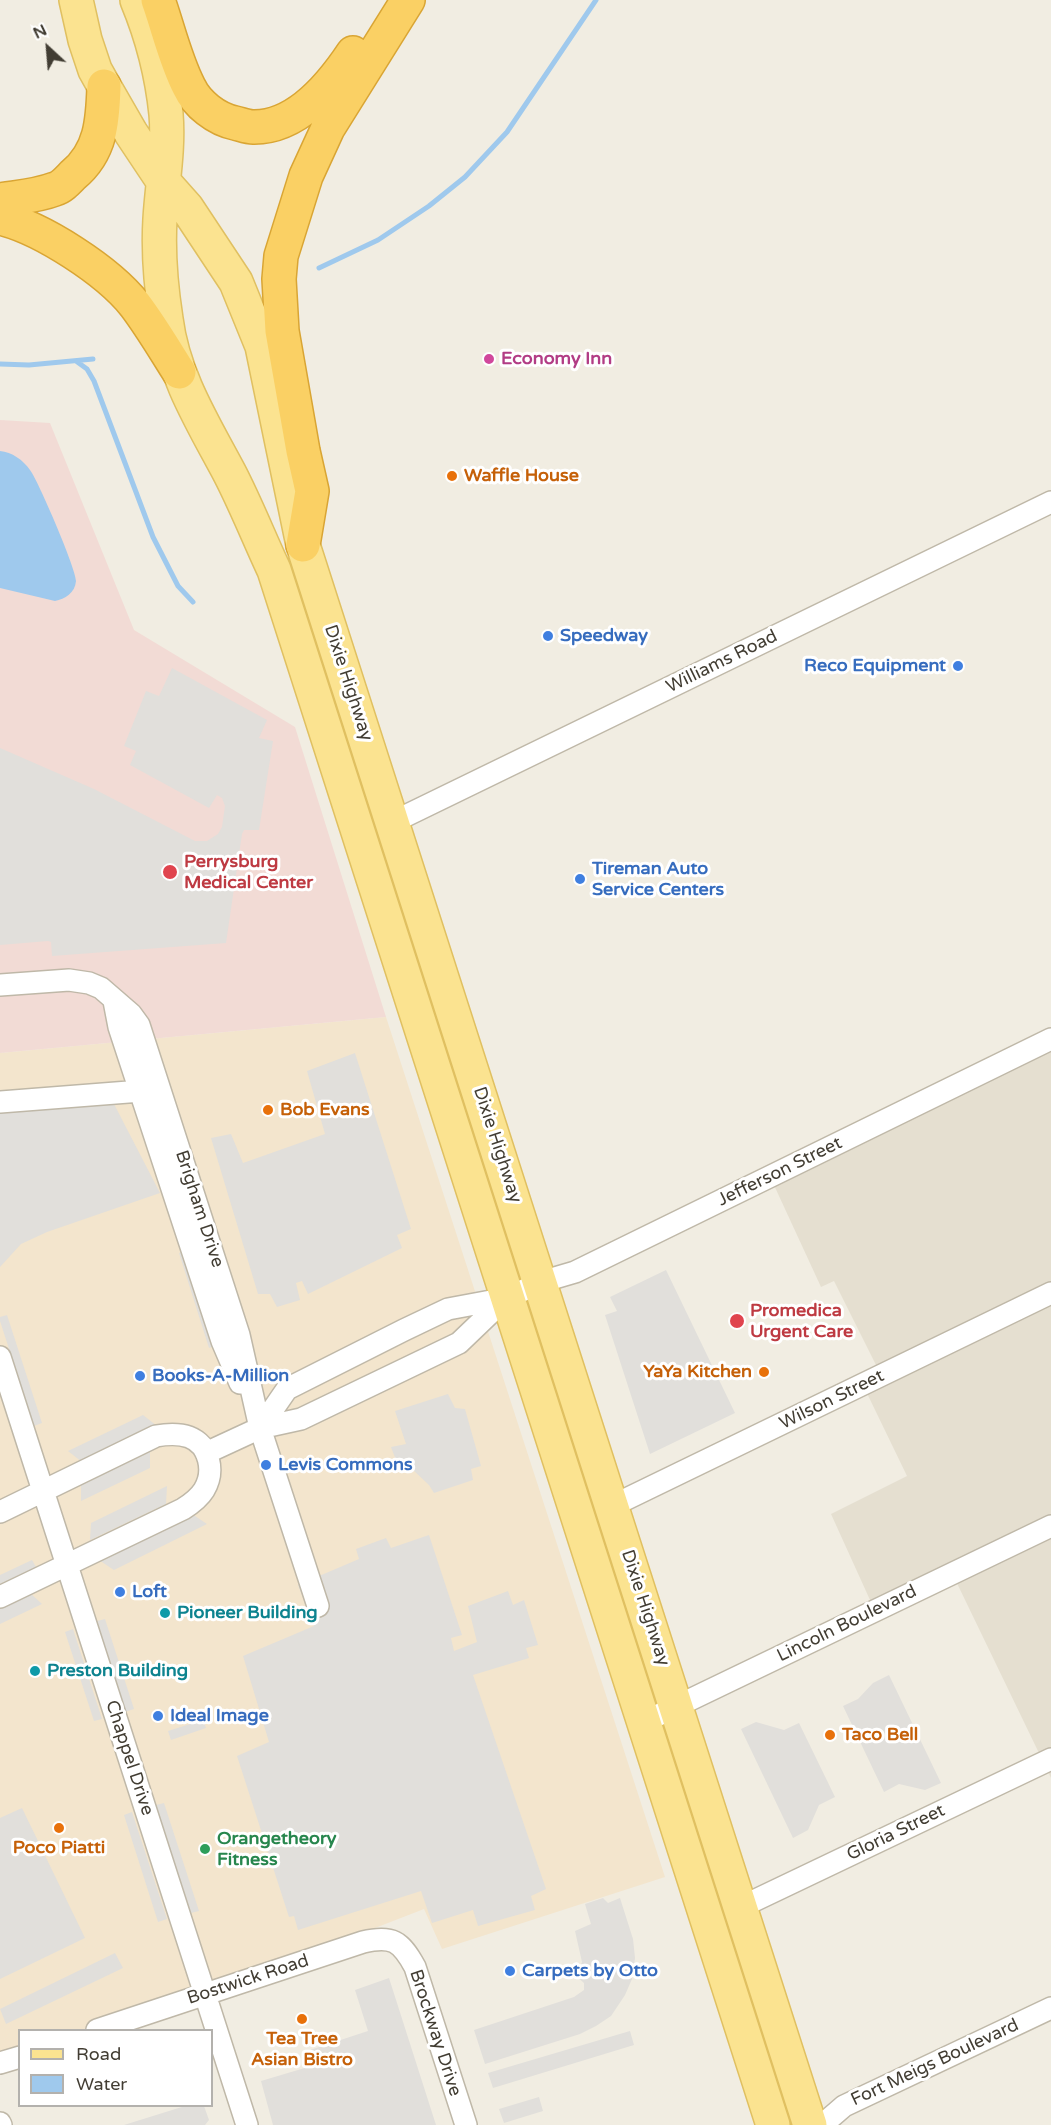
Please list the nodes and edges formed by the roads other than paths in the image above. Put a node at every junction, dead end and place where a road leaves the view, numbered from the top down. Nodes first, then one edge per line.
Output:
1 (76, 0) edge
2 (137, 0) edge
3 (158, 0) edge
4 (388, 0) edge
5 (408, 0) edge
6 (104, 86) junction
7 (163, 181) junction
8 (0, 200) edge
9 (0, 218) edge
10 (179, 372) junction
11 (1051, 502) edge
12 (303, 544) junction
13 (393, 822) junction
14 (0, 985) edge
15 (1051, 1039) edge
16 (150, 1090) junction
17 (0, 1102) edge
18 (541, 1282) junction
19 (1051, 1293) edge
20 (507, 1298) junction
21 (0, 1357) edge
22 (260, 1428) junction
23 (206, 1453) junction
24 (43, 1491) junction
25 (612, 1506) junction
26 (0, 1512) edge
27 (1051, 1526) edge
28 (67, 1566) junction
29 (0, 1597) edge
30 (318, 1606) dead end
31 (677, 1706) junction
32 (644, 1722) junction
33 (1051, 1759) edge
34 (741, 1908) junction
35 (400, 1943) joint
36 (205, 1994) junction
37 (1051, 2008) edge
38 (103, 2029) edge
39 (18, 2058) edge
40 (0, 2063) edge
41 (247, 2125) edge
42 (466, 2125) edge
43 (773, 2125) edge
44 (810, 2125) edge
45 (822, 2125) edge

1 - 6 main road, Dixie Highway
2 - 7 main road, Dixie Highway
3 - 4 highway
5 - 12 highway
6 - 7 main road, Dixie Highway
6 - 8 highway
7 - 10 main road, Dixie Highway
7 - 12 main road, Dixie Highway
9 - 10 highway
10 - 20 main road, Dixie Highway
11 - 13 street, Williams Road
12 - 13 main road, Dixie Highway
13 - 18 main road, Dixie Highway
14 - 16 street, Brigham Drive
15 - 18 street, Jefferson Street
16 - 17 street
16 - 22 street, Brigham Drive
18 - 20 street, Jefferson Street
18 - 25 main road, Dixie Highway
19 - 25 street, Wilson Street
20 - 22 street
20 - 22 street
20 - 32 main road, Dixie Highway
21 - 24 street, Chappel Drive
22 - 23 street
22 - 30 street, Brigham Drive
23 - 24 street
23 - 28 street
24 - 26 street
24 - 28 street, Chappel Drive
25 - 31 main road, Dixie Highway
27 - 31 street, Lincoln Boulevard
28 - 29 street
28 - 36 street, Chappel Drive
31 - 32 street, Lincoln Boulevard
31 - 34 main road, Dixie Highway
32 - 43 main road, Dixie Highway
33 - 34 street, Gloria Street
34 - 44 main road, Dixie Highway
35 - 36 street, Bostwick Road
35 - 42 street, Brockway Drive
36 - 38 street, Bostwick Road
36 - 41 street, Chappel Drive
37 - 45 street, Fort Meigs Boulevard
39 - 40 street

